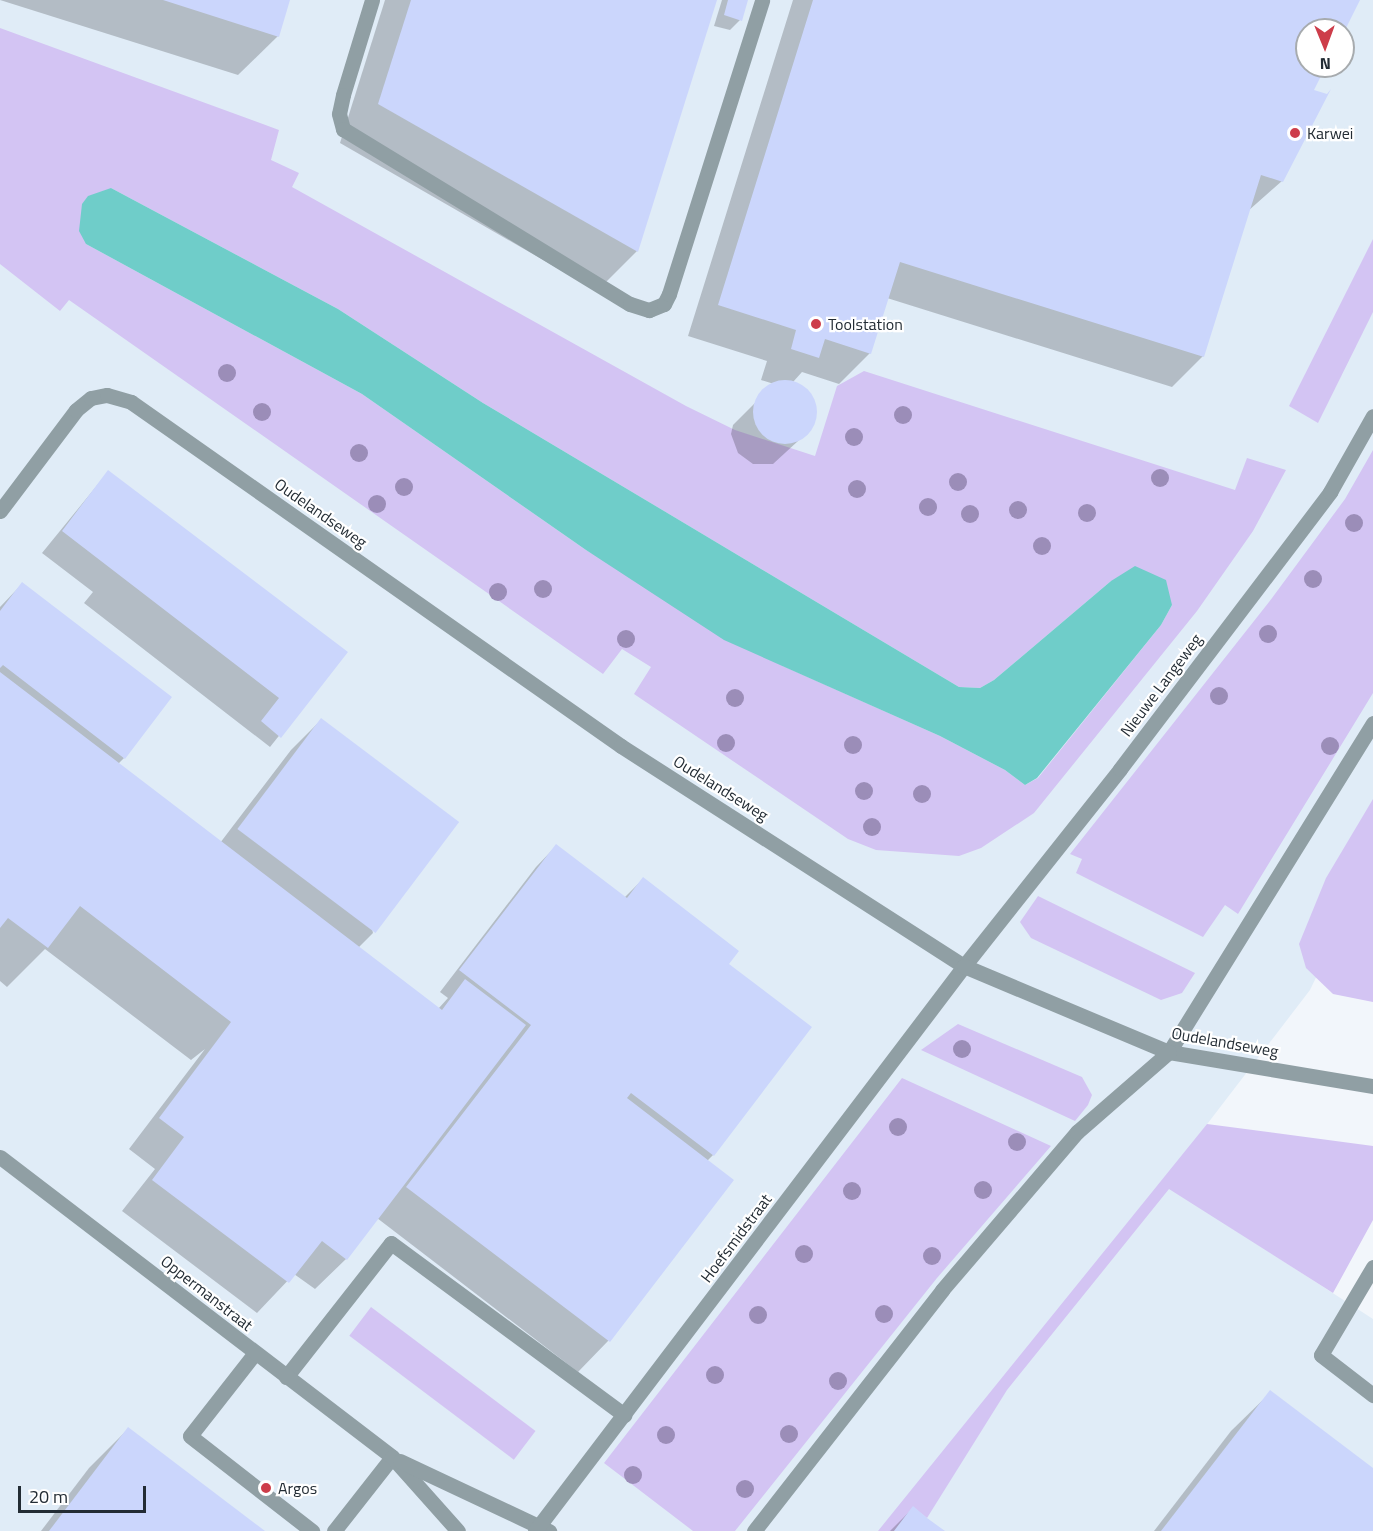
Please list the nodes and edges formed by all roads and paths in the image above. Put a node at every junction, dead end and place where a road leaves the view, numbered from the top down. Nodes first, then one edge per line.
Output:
1 (372, 0) edge
2 (762, 0) edge
3 (1373, 416) edge
4 (0, 511) edge
5 (1373, 723) edge
6 (964, 966) junction
7 (1168, 1052) junction
8 (1373, 1086) edge
9 (0, 1157) edge
10 (1373, 1267) edge
11 (255, 1353) junction
12 (286, 1377) junction
13 (1373, 1395) edge
14 (624, 1415) junction
15 (392, 1457) junction
16 (541, 1529) edge
17 (312, 1531) edge
18 (334, 1531) edge
19 (458, 1531) edge
20 (754, 1531) edge

1 - 2 street
3 - 6 street, Nieuwe Langeweg
4 - 6 street, Oudelandseweg
5 - 7 street
6 - 7 street, Oudelandseweg
6 - 14 street, Hoefsmidstraat
7 - 8 street, Oudelandseweg
7 - 20 street
9 - 11 street, Oppermanstraat
10 - 13 street
11 - 12 street, Oppermanstraat
11 - 17 street
12 - 14 street
12 - 15 street, Oppermanstraat
14 - 16 street, Hoefsmidstraat
15 - 16 street, Oppermanstraat
15 - 18 street
15 - 19 street, Oppermanstraat

